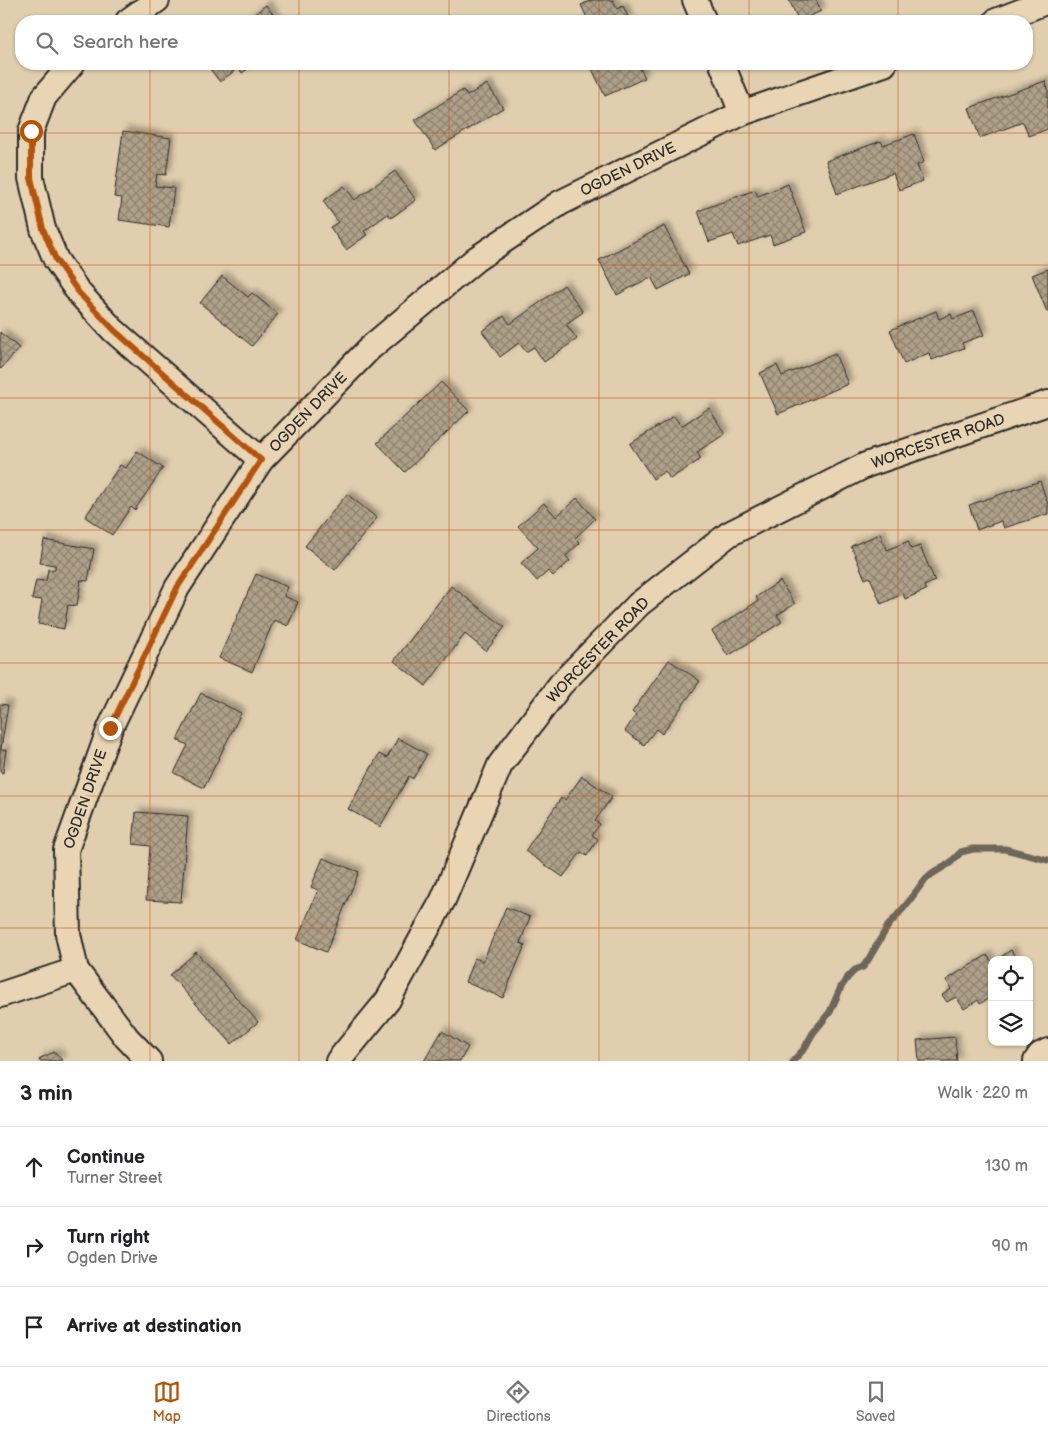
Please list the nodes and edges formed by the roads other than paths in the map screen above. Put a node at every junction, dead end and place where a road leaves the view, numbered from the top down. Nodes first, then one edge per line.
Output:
1 (156, 0) edge
2 (695, 0) edge
3 (1048, 1) edge
4 (136, 15) edge
5 (701, 15) edge
6 (1012, 15) edge
7 (67, 70) edge
8 (724, 70) edge
9 (867, 70) edge
10 (742, 113) junction
11 (1048, 403) edge
12 (261, 460) junction
13 (76, 970) junction
14 (0, 995) edge
15 (1048, 1051) edge
16 (148, 1061) edge
17 (338, 1061) edge
18 (1036, 1061) edge

1 - 4 street
2 - 5 street
3 - 6 street
7 - 12 street
8 - 10 street
9 - 10 street, OGDEN DRIVE
10 - 12 street, OGDEN DRIVE
11 - 17 street, WORCESTER ROAD
12 - 13 street, OGDEN DRIVE
13 - 14 street
13 - 16 street, OGDEN DRIVE
15 - 18 street

